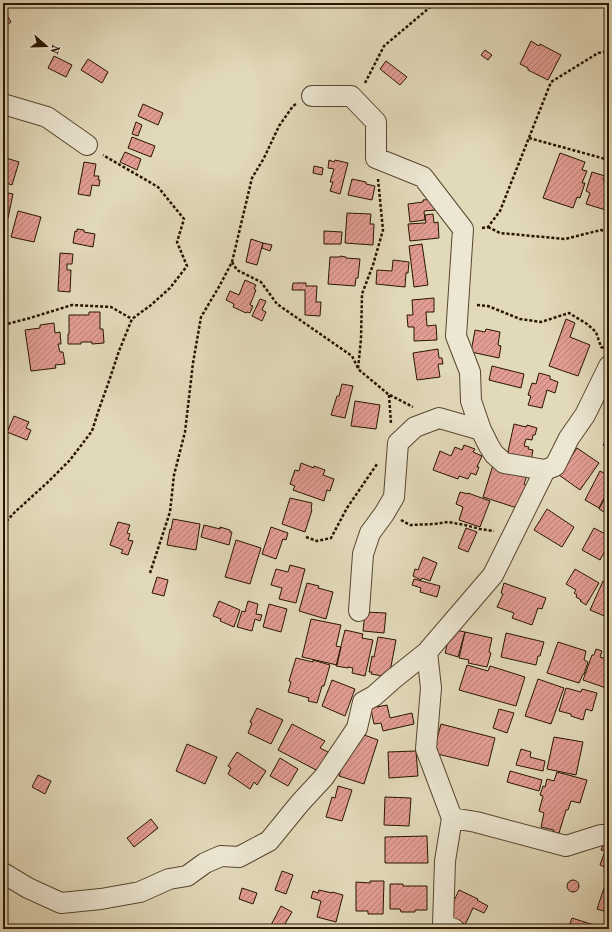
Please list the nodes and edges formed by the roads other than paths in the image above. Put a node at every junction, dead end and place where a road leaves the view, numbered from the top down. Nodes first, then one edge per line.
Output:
1 (312, 96) road end
2 (3, 104) edge
3 (87, 145) road end
4 (609, 366) edge
5 (482, 430) junction
6 (545, 470) junction
7 (359, 611) dead end
8 (427, 652) junction
9 (452, 818) junction
10 (609, 835) edge
11 (3, 873) edge
12 (454, 929) edge

1 - 5 street
2 - 3 street
4 - 6 street
5 - 6 street
5 - 7 street
6 - 8 street
8 - 9 street
8 - 11 street
9 - 10 street
9 - 12 street

